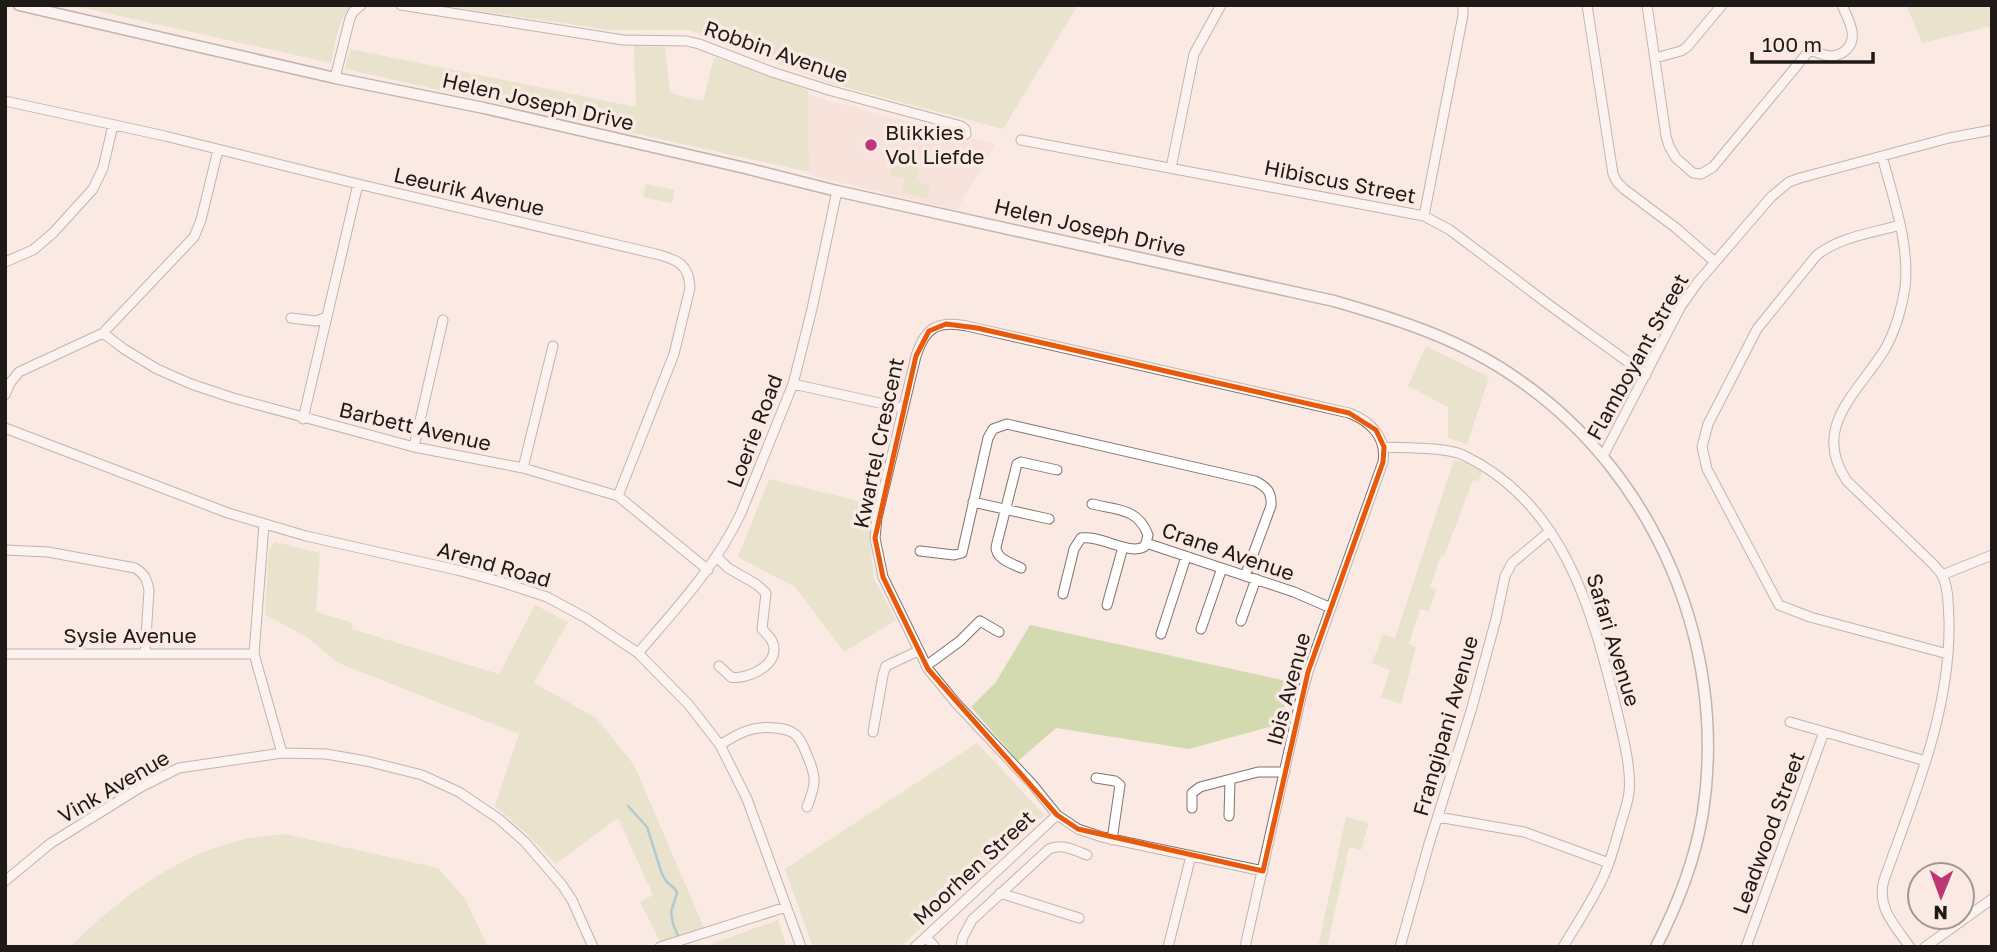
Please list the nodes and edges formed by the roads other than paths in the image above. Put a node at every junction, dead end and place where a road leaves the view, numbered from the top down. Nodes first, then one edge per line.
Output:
1 (19, 5) edge
2 (361, 5) edge
3 (401, 5) edge
4 (1221, 5) edge
5 (1463, 5) edge
6 (1587, 5) edge
7 (1647, 5) edge
8 (1722, 5) edge
9 (1842, 5) edge
10 (1655, 58) junction
11 (335, 78) junction
12 (5, 101) edge
13 (113, 125) junction
14 (1992, 130) edge
15 (966, 134) dead end
16 (1021, 140) dead end
17 (218, 150) junction
18 (1882, 156) junction
19 (1171, 168) junction
20 (358, 184) junction
21 (837, 191) junction
22 (1424, 216) junction
23 (1900, 225) junction
24 (5, 262) edge
25 (1715, 262) junction
26 (327, 317) junction
27 (290, 318) dead end
28 (443, 320) dead end
29 (103, 333) junction
30 (552, 346) dead end
31 (1646, 375) junction
32 (793, 384) junction
33 (5, 396) edge
34 (902, 408) junction
35 (303, 419) junction
36 (5, 428) edge
37 (414, 447) junction
38 (1384, 447) junction
39 (1603, 456) junction
40 (523, 468) junction
41 (1057, 470) dead end
42 (618, 496) junction
43 (973, 502) junction
44 (1092, 503) dead end
45 (1005, 509) junction
46 (1049, 519) dead end
47 (264, 524) junction
48 (1550, 531) junction
49 (1146, 542) junction
50 (1123, 547) junction
51 (5, 550) edge
52 (920, 551) dead end
53 (1992, 555) edge
54 (1186, 556) junction
55 (717, 557) junction
56 (1021, 568) dead end
57 (1222, 568) junction
58 (708, 570) junction
59 (1942, 575) junction
60 (1245, 576) junction
61 (1256, 579) junction
62 (1063, 594) dead end
63 (1107, 605) dead end
64 (1331, 608) junction
65 (1241, 621) dead end
66 (1201, 629) dead end
67 (999, 632) dead end
68 (1161, 635) dead end
69 (918, 651) junction
70 (145, 653) junction
71 (638, 653) junction
72 (5, 654) edge
73 (254, 654) junction
74 (1948, 654) junction
75 (719, 666) dead end
76 (926, 666) junction
77 (1790, 722) dead end
78 (873, 732) dead end
79 (1824, 732) junction
80 (720, 745) junction
81 (282, 753) junction
82 (1926, 761) junction
83 (1285, 772) junction
84 (1096, 778) dead end
85 (1230, 780) junction
86 (807, 807) dead end
87 (1192, 807) dead end
88 (1057, 815) junction
89 (1229, 816) dead end
90 (1438, 817) junction
91 (1112, 840) junction
92 (1087, 855) dead end
93 (1191, 856) junction
94 (1609, 863) junction
95 (1263, 871) junction
96 (5, 881) edge
97 (1000, 893) junction
98 (1992, 899) edge
99 (786, 907) junction
100 (1079, 918) dead end
101 (926, 937) junction
102 (961, 946) edge
103 (593, 947) edge
104 (660, 947) edge
105 (800, 947) edge
106 (915, 947) edge
107 (935, 947) edge
108 (1168, 947) edge
109 (1245, 947) edge
110 (1400, 947) edge
111 (1563, 947) edge
112 (1656, 947) edge
113 (1746, 947) edge
114 (1910, 947) edge
115 (1925, 947) edge

1 - 11 street, Helen Joseph Drive
2 - 11 street
3 - 15 street, Robbin Avenue
4 - 19 street
5 - 22 street
6 - 25 street
7 - 10 street
8 - 10 street
9 - 10 street
11 - 21 street, Helen Joseph Drive
12 - 13 street, Leeurik Avenue
13 - 17 street, Leeurik Avenue
13 - 24 street
14 - 18 street, Flamboyant Street
16 - 19 street, Hibiscus Street
17 - 20 street, Leeurik Avenue
17 - 29 street
18 - 23 street
18 - 25 street, Flamboyant Street
19 - 22 street, Hibiscus Street
20 - 26 street
20 - 42 street, Leeurik Avenue
21 - 32 street, Loerie Road
21 - 39 street, Helen Joseph Drive
22 - 31 street, Hibiscus Street
23 - 59 street
23 - 74 street
25 - 31 street, Flamboyant Street
26 - 27 street
26 - 35 street
28 - 37 street
29 - 33 street
29 - 35 street, Barbett Avenue
30 - 40 street
31 - 39 street, Flamboyant Street
32 - 34 street
32 - 55 street, Loerie Road
34 - 38 street, Kwartel Crescent
34 - 69 street, Kwartel Crescent
35 - 37 street, Barbett Avenue
36 - 47 street, Arend Road
37 - 40 street, Barbett Avenue
38 - 48 street, Safari Avenue
38 - 64 street, Ibis Avenue
39 - 112 street, Helen Joseph Drive
40 - 42 street, Barbett Avenue
41 - 45 street
42 - 58 street, Barbett Avenue
43 - 45 street
43 - 52 street
43 - 60 street
44 - 49 street, Crane Avenue
45 - 46 street
45 - 56 street
47 - 71 street, Arend Road
47 - 73 street
48 - 90 street, Frangipani Avenue
48 - 94 street, Safari Avenue
49 - 50 street
49 - 54 street, Crane Avenue
50 - 62 street
50 - 63 street
51 - 70 street
53 - 59 street
54 - 57 street, Crane Avenue
54 - 68 street
55 - 58 street, Loerie Road
55 - 75 street
57 - 60 street, Crane Avenue
57 - 66 street
58 - 71 street, Loerie Road
59 - 74 street
60 - 61 street, Crane Avenue
61 - 64 street, Crane Avenue
61 - 65 street
64 - 83 street, Ibis Avenue
67 - 76 street
69 - 76 street, Kwartel Crescent
69 - 78 street
70 - 72 street, Sysie Avenue
70 - 73 street, Sysie Avenue
71 - 80 street, Arend Road
73 - 81 street
74 - 82 street
76 - 88 street, Kwartel Crescent
77 - 79 street
79 - 82 street
79 - 113 street, Leadwood Street
80 - 86 street
80 - 99 street, Arend Road
81 - 96 street, Vink Avenue
81 - 103 street, Vink Avenue
82 - 114 street
83 - 85 street
83 - 95 street, Ibis Avenue
84 - 91 street
85 - 87 street
85 - 89 street
88 - 91 street, Kwartel Crescent
88 - 101 street, Moorhen Street
90 - 94 street
90 - 110 street, Frangipani Avenue
91 - 93 street, Kwartel Crescent
92 - 97 street
93 - 95 street, Kwartel Crescent
93 - 108 street
94 - 111 street, Safari Avenue
95 - 109 street, Ibis Avenue
97 - 100 street
97 - 102 street
98 - 115 street
99 - 104 street
99 - 105 street, Arend Road
101 - 106 street, Moorhen Street
101 - 107 street

